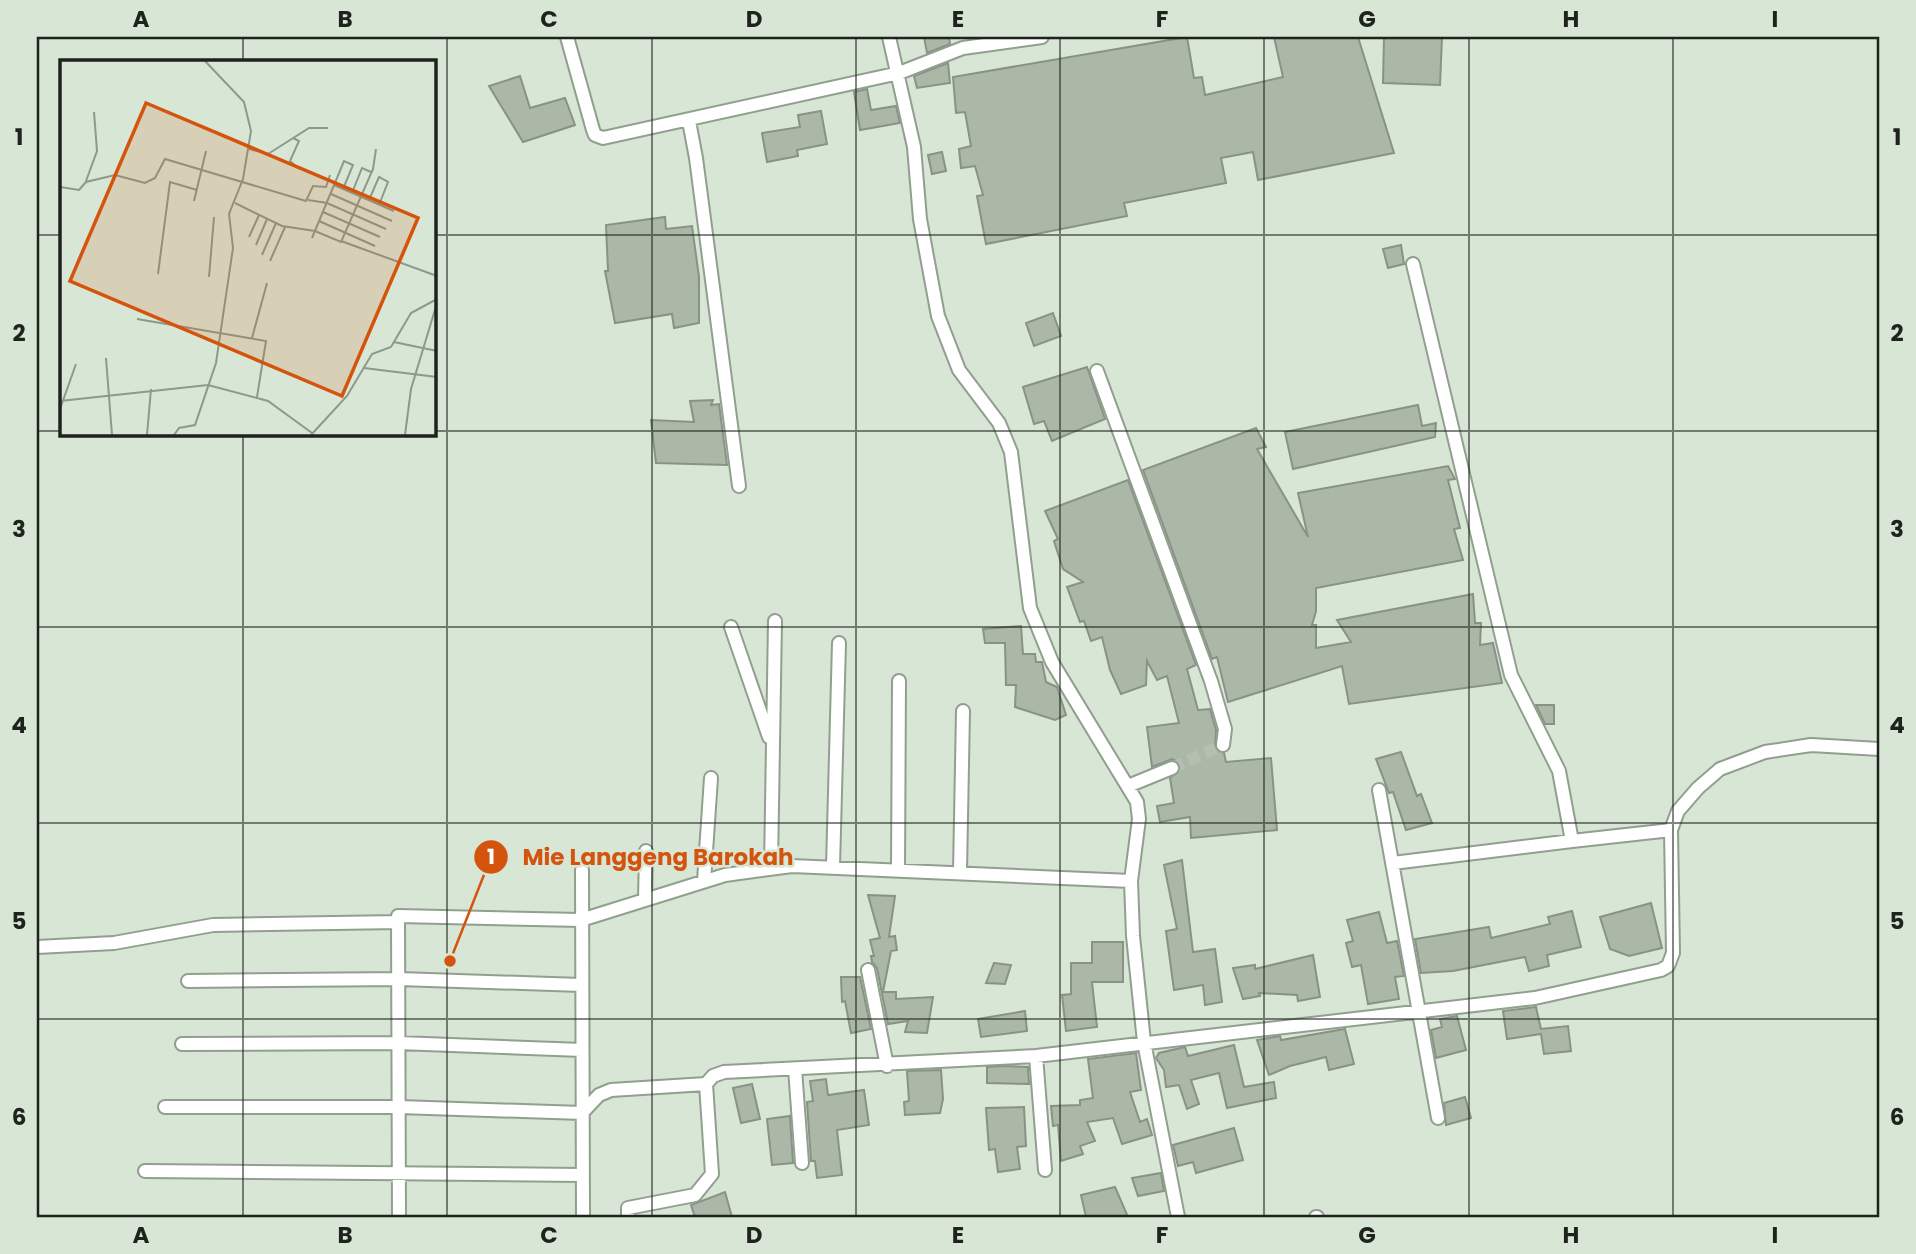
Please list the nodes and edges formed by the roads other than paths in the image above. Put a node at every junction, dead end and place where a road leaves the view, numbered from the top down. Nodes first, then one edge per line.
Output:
1 (567, 37) edge
2 (889, 37) edge
3 (1042, 37) edge
4 (898, 73) junction
5 (688, 121) junction
6 (1413, 264) dead end
7 (1097, 372) dead end
8 (739, 486) dead end
9 (775, 621) dead end
10 (731, 627) dead end
11 (839, 643) dead end
12 (899, 681) dead end
13 (963, 711) dead end
14 (1223, 745) dead end
15 (773, 747) junction
16 (1879, 749) edge
17 (1172, 768) tunnel mouth
18 (712, 778) dead end
19 (1128, 786) junction
20 (1379, 790) dead end
21 (1671, 830) junction
22 (1572, 841) junction
23 (646, 851) dead end
24 (1392, 863) junction
25 (771, 867) junction
26 (833, 867) junction
27 (582, 870) dead end
28 (898, 870) junction
29 (960, 872) junction
30 (704, 881) junction
31 (1131, 881) junction
32 (645, 900) junction
33 (581, 920) junction
34 (398, 922) junction
35 (37, 947) edge
36 (868, 970) dead end
37 (398, 979) junction
38 (188, 981) dead end
39 (581, 985) junction
40 (1417, 1014) junction
41 (1144, 1042) junction
42 (399, 1043) junction
43 (182, 1045) dead end
44 (582, 1050) junction
45 (1036, 1056) junction
46 (887, 1066) junction
47 (796, 1069) junction
48 (706, 1084) junction
49 (165, 1107) dead end
50 (399, 1107) junction
51 (582, 1113) junction
52 (1438, 1118) dead end
53 (802, 1163) dead end
54 (1045, 1170) dead end
55 (145, 1171) dead end
56 (399, 1171) junction
57 (583, 1175) junction
58 (399, 1217) edge
59 (583, 1217) edge
60 (628, 1217) edge
61 (1178, 1217) edge

1 - 5 street
2 - 4 street
3 - 4 street
4 - 5 street
4 - 19 street
5 - 8 street
6 - 22 street
7 - 14 street
9 - 15 street
10 - 15 street
11 - 26 street
12 - 28 street
13 - 29 street
15 - 25 street
16 - 21 street
17 - 19 street
18 - 30 street
19 - 31 street
20 - 24 street
21 - 22 street
21 - 40 street
22 - 24 street
23 - 32 street
24 - 40 street
25 - 26 street
25 - 30 street
26 - 28 street
27 - 33 street
28 - 29 street
29 - 31 street
30 - 32 street
31 - 41 street
32 - 33 street
33 - 34 street
33 - 39 street
34 - 35 street
34 - 37 street
36 - 46 street
37 - 38 street
37 - 39 street
37 - 42 street
39 - 44 street
40 - 41 street
40 - 52 street
41 - 45 street
41 - 61 street
42 - 43 street
42 - 44 street
42 - 50 street
44 - 51 street
45 - 46 street
45 - 54 street
46 - 47 street
47 - 48 street
47 - 53 street
48 - 51 street
48 - 60 street
49 - 50 street
50 - 51 street
50 - 56 street
51 - 57 street
55 - 56 street
56 - 57 street
56 - 58 street
57 - 59 street

